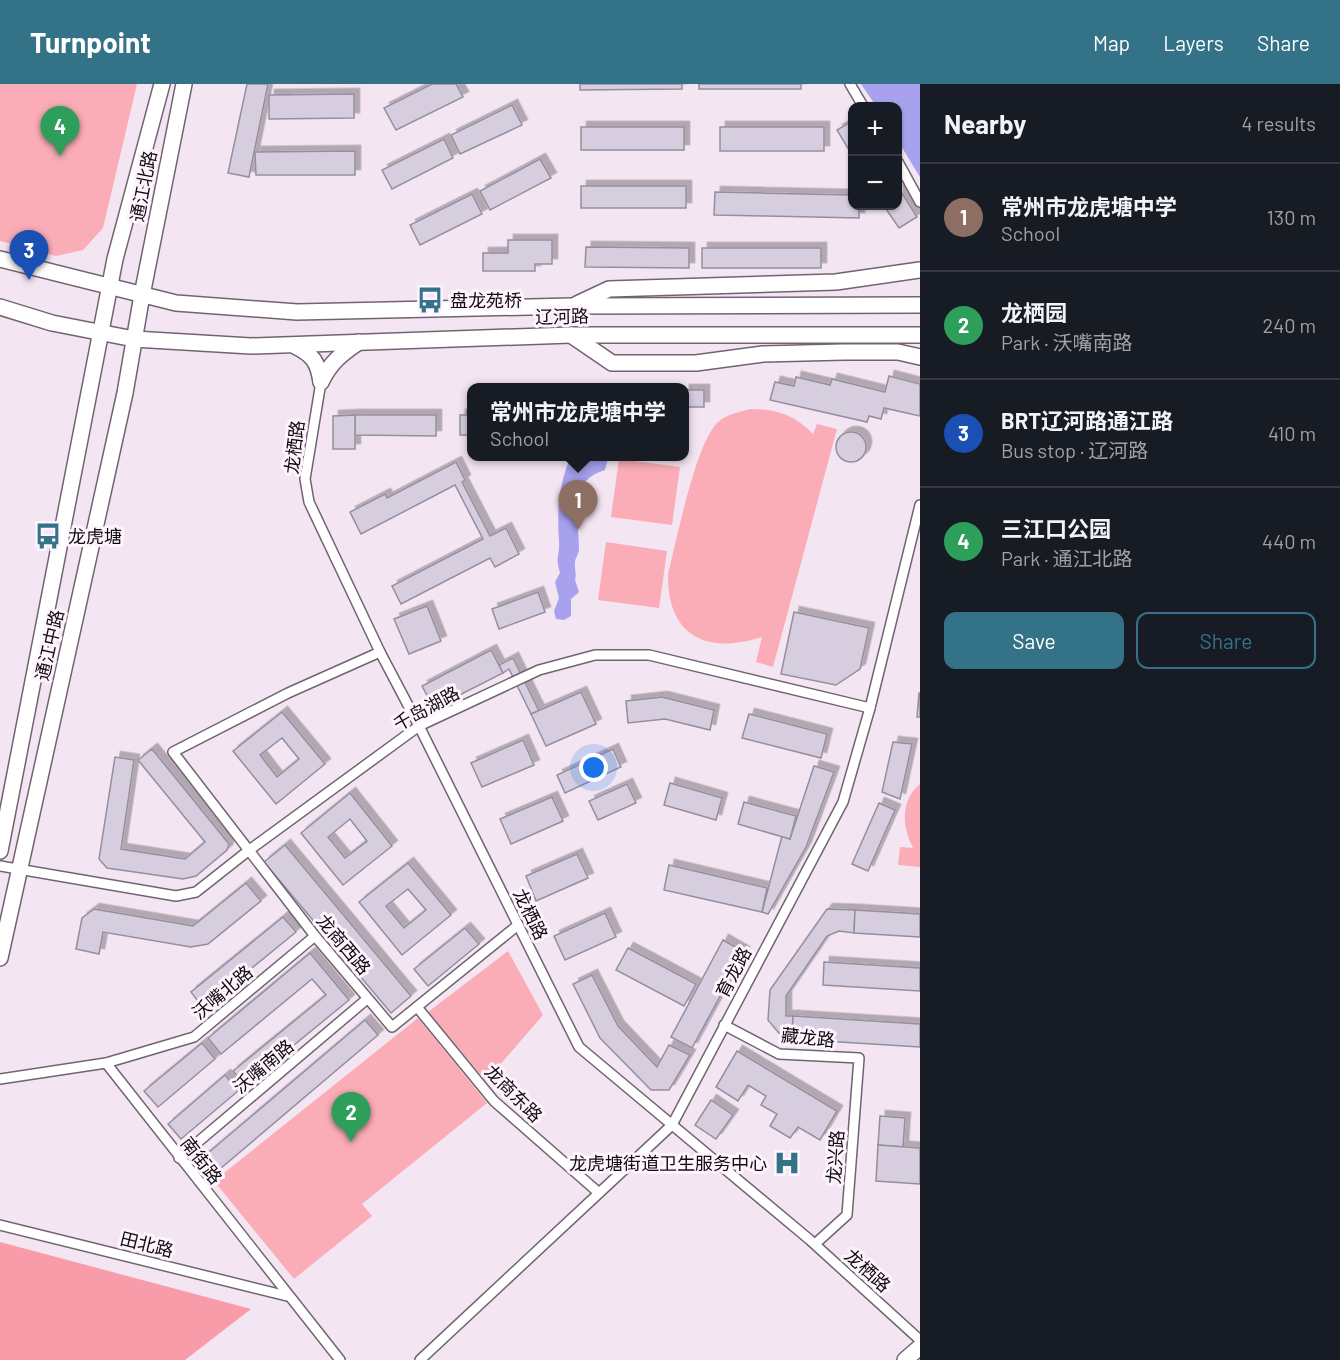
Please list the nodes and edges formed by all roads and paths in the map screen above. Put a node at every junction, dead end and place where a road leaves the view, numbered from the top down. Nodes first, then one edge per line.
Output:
1 (162, 84) edge
2 (184, 84) edge
3 (850, 84) edge
4 (861, 102) edge
5 (902, 171) edge
6 (920, 202) edge
7 (0, 259) edge
8 (920, 270) edge
9 (111, 288) junction
10 (142, 295) junction
11 (920, 305) edge
12 (573, 306) junction
13 (0, 307) edge
14 (102, 334) junction
15 (571, 335) junction
16 (920, 335) edge
17 (134, 339) junction
18 (359, 342) junction
19 (292, 345) junction
20 (920, 357) edge
21 (321, 382) junction
22 (920, 505) edge
23 (380, 652) junction
24 (870, 708) junction
25 (419, 726) junction
26 (248, 850) junction
27 (0, 851) edge
28 (0, 866) edge
29 (19, 870) junction
30 (518, 925) junction
31 (315, 936) junction
32 (0, 958) edge
33 (368, 999) junction
34 (417, 1007) junction
35 (724, 1025) junction
36 (859, 1058) joint
37 (106, 1063) junction
38 (0, 1079) edge
39 (672, 1125) junction
40 (179, 1158) junction
41 (599, 1193) junction
42 (0, 1225) edge
43 (815, 1244) junction
44 (287, 1296) junction
45 (920, 1340) edge
46 (920, 1347) edge
47 (340, 1360) edge
48 (420, 1360) edge
49 (905, 1360) edge

1 - 9 main road, 通江北路
2 - 10 main road, 通江北路
3 - 4 street
5 - 6 street
7 - 9 main road
8 - 12 main road
9 - 10 main road, 辽河路
9 - 14 main road, 通江北路
10 - 12 main road, 辽河路
10 - 17 main road, 通江北路
11 - 12 main road, 辽河路
13 - 14 main road
14 - 17 main road, 辽河路
14 - 27 main road, 通江中路
15 - 16 main road, 辽河路
15 - 18 main road, 辽河路
15 - 20 main road
17 - 19 main road, 辽河路
17 - 29 main road, 通江中路
18 - 19 main road, 辽河路
18 - 21 main road
19 - 21 main road
21 - 23 street, 龙栖路
22 - 24 street, 育龙路
23 - 25 street, 龙栖路
23 - 26 street, 龙商西路
24 - 25 street, 千岛湖路
24 - 35 street, 育龙路
25 - 26 street, 千岛湖路
25 - 30 street, 龙栖路
26 - 29 street, 千岛湖路
26 - 31 street, 龙商西路
28 - 29 street, 千岛湖路
29 - 32 main road, 通江中路
30 - 34 street, 龙商西路
30 - 39 street, 龙栖路
31 - 33 street, 龙商西路
31 - 37 street, 沃嘴北路
33 - 34 street, 龙商西路
33 - 40 street, 沃嘴南路
34 - 41 street, 龙商东路
35 - 36 street, 藏龙路
35 - 39 street, 育龙路
36 - 43 street, 龙兴路
37 - 38 street
37 - 40 street, 南街路
39 - 41 street, 育龙路
39 - 43 street, 龙栖路
40 - 44 street, 南街路
41 - 48 street, 育龙路
42 - 44 street, 田北路
43 - 45 street, 龙栖路
44 - 47 street, 南街路
46 - 49 main road

